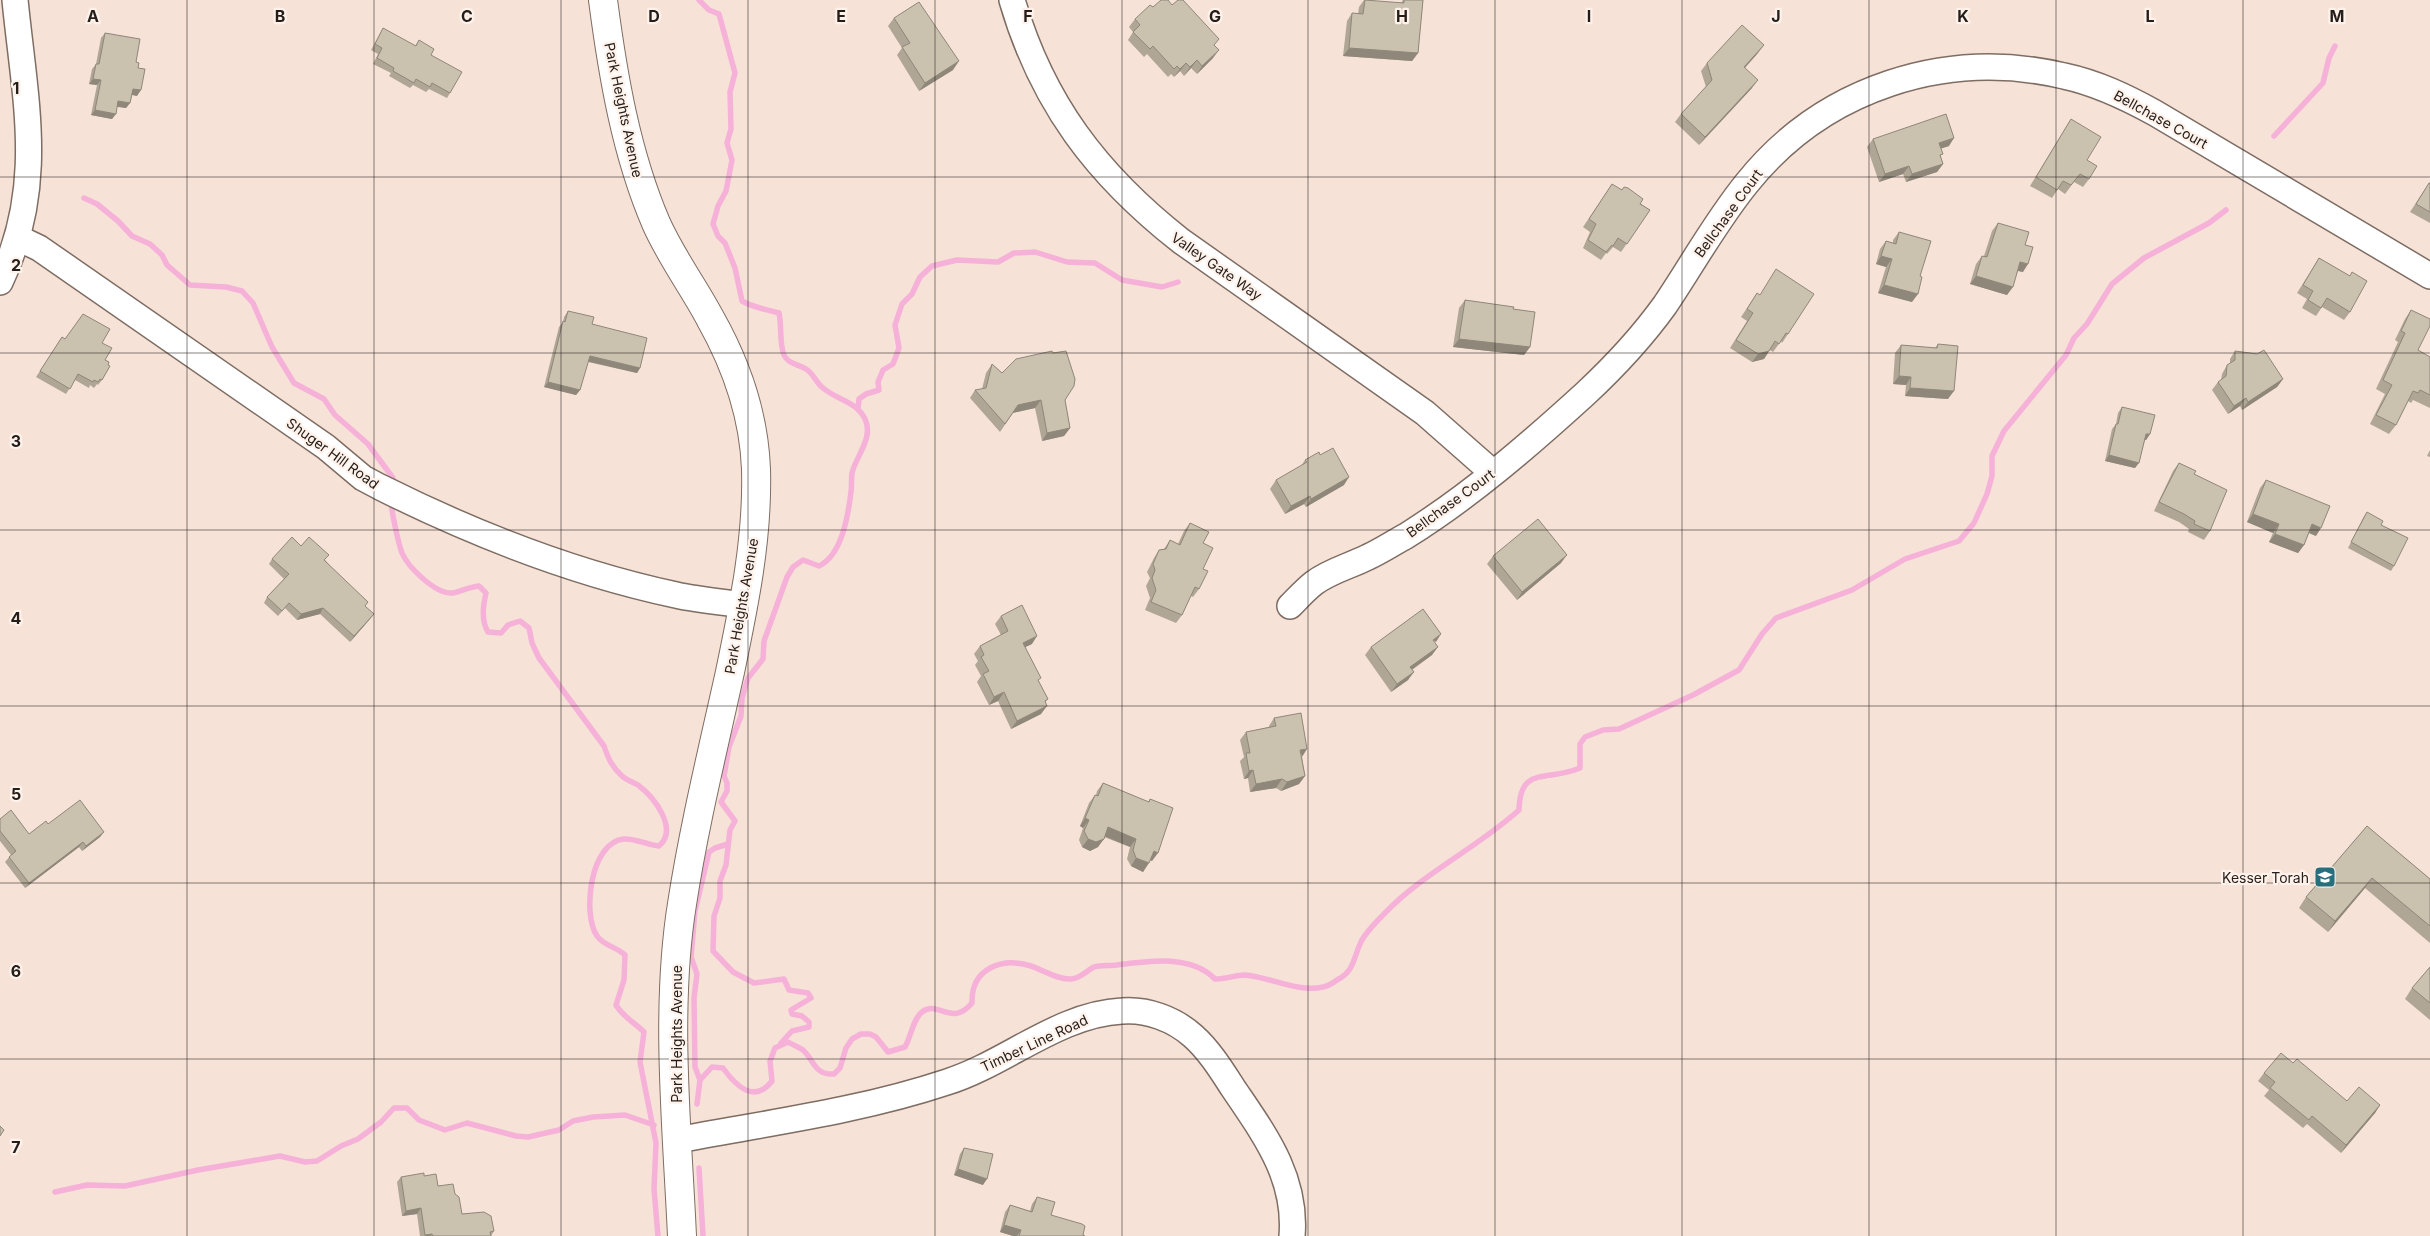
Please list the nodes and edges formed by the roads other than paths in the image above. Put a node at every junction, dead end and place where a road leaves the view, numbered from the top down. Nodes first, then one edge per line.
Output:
1 (14, 0) edge
2 (603, 0) edge
3 (1012, 0) edge
4 (18, 238) junction
5 (2430, 276) edge
6 (0, 282) edge
7 (1492, 472) junction
8 (744, 605) junction
9 (1290, 606) dead end
10 (678, 1140) junction
11 (682, 1236) edge
12 (1292, 1236) edge

1 - 4 street
2 - 8 main road, Park Heights Avenue
3 - 7 street, Valley Gate Way
4 - 6 street
4 - 8 street, Shuger Hill Road
5 - 7 street, Bellchase Court
7 - 9 street, Bellchase Court
8 - 10 main road, Park Heights Avenue
10 - 11 main road, Park Heights Avenue
10 - 12 street, Timber Line Road

